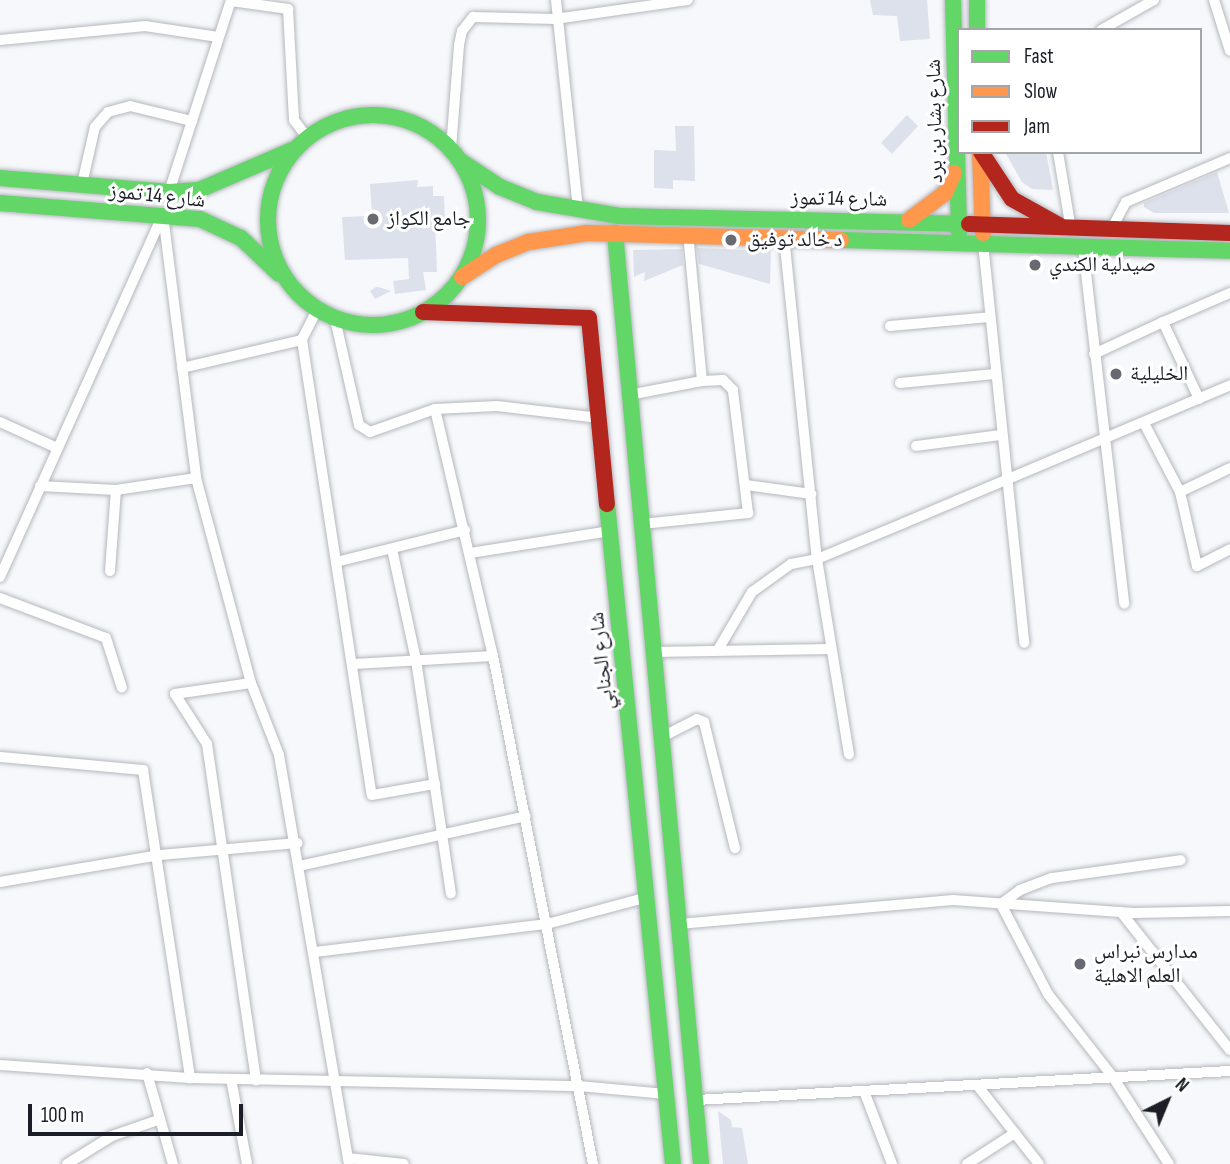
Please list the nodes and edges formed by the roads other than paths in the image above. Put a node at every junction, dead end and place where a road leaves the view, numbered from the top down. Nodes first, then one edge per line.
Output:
1 (231, 0) edge
2 (556, 0) edge
3 (688, 0) edge
4 (953, 0) edge
5 (976, 0) edge
6 (1125, 0) edge
7 (1154, 0) edge
8 (1214, 0) edge
9 (1128, 14) junction
10 (555, 19) junction
11 (978, 28) edge
12 (1105, 28) edge
13 (218, 37) junction
14 (0, 40) edge
15 (1230, 51) edge
16 (192, 121) junction
17 (301, 143) junction
18 (455, 154) junction
19 (981, 154) edge
20 (982, 154) edge
21 (1058, 154) edge
22 (1230, 158) edge
23 (957, 161) junction
24 (0, 178) edge
25 (82, 184) junction
26 (169, 192) junction
27 (0, 203) edge
28 (578, 211) junction
29 (163, 215) junction
30 (909, 220) junction
31 (958, 222) junction
32 (982, 223) junction
33 (1071, 230) junction
34 (1111, 230) junction
35 (615, 233) junction
36 (1230, 233) edge
37 (688, 234) junction
38 (784, 236) junction
39 (959, 242) junction
40 (983, 243) junction
41 (1083, 247) junction
42 (1230, 251) edge
43 (462, 277) junction
44 (288, 282) junction
45 (1230, 293) edge
46 (317, 310) junction
47 (423, 312) junction
48 (990, 317) junction
49 (335, 319) junction
50 (1163, 322) junction
51 (890, 326) dead end
52 (302, 340) junction
53 (1094, 354) junction
54 (183, 368) junction
55 (995, 374) junction
56 (702, 381) junction
57 (900, 383) dead end
58 (1230, 385) edge
59 (629, 395) junction
60 (1199, 400) junction
61 (435, 409) junction
62 (599, 418) junction
63 (0, 422) edge
64 (1145, 425) junction
65 (1001, 435) junction
66 (1104, 439) junction
67 (916, 446) dead end
68 (57, 448) junction
69 (1230, 468) edge
70 (196, 478) junction
71 (1005, 481) junction
72 (746, 485) junction
73 (40, 486) junction
74 (116, 489) junction
75 (1180, 492) junction
76 (811, 494) junction
77 (642, 524) junction
78 (465, 530) junction
79 (610, 531) junction
80 (391, 549) junction
81 (1230, 549) edge
82 (0, 550) edge
83 (12, 551) junction
84 (470, 554) junction
85 (817, 559) junction
86 (336, 562) junction
87 (110, 571) dead end
88 (0, 577) edge
89 (0, 598) edge
90 (1124, 604) dead end
91 (1024, 643) dead end
92 (719, 648) junction
93 (830, 649) junction
94 (654, 652) junction
95 (493, 656) junction
96 (415, 660) junction
97 (354, 664) junction
98 (251, 684) junction
99 (122, 688) dead end
100 (662, 737) junction
101 (849, 754) dead end
102 (0, 757) edge
103 (435, 784) junction
104 (526, 816) junction
105 (439, 832) junction
106 (296, 843) junction
107 (735, 848) dead end
108 (225, 851) junction
109 (160, 855) junction
110 (1181, 860) dead end
111 (299, 866) junction
112 (0, 883) edge
113 (451, 893) dead end
114 (648, 897) junction
115 (1002, 904) junction
116 (1230, 911) edge
117 (1121, 912) junction
118 (547, 924) junction
119 (679, 924) junction
120 (315, 952) junction
121 (1230, 1050) edge
122 (0, 1065) edge
123 (1230, 1070) edge
124 (147, 1073) junction
125 (1113, 1077) junction
126 (190, 1078) junction
127 (231, 1079) junction
128 (337, 1079) junction
129 (256, 1080) junction
130 (977, 1085) junction
131 (579, 1086) junction
132 (864, 1091) junction
133 (666, 1094) junction
134 (695, 1100) junction
135 (158, 1120) junction
136 (1015, 1133) junction
137 (987, 1160) edge
138 (348, 1161) edge
139 (67, 1164) edge
140 (173, 1164) edge
141 (247, 1164) edge
142 (404, 1164) edge
143 (593, 1164) edge
144 (673, 1164) edge
145 (701, 1164) edge
146 (892, 1164) edge
147 (967, 1164) edge
148 (1040, 1164) edge
149 (1169, 1164) edge

1 - 13 street
1 - 17 street
2 - 10 street
3 - 10 street
4 - 23 main road, شارع بشار بن برد
5 - 11 main road
6 - 9 street
7 - 9 street
8 - 15 street
9 - 12 street
10 - 18 street
10 - 28 street
13 - 14 street
13 - 16 street
16 - 25 street
16 - 26 street
17 - 18 main road
17 - 26 main road, شارع 14 تموز
17 - 44 main road
18 - 28 main road, شارع 14 تموز
18 - 43 main road
19 - 32 main road
20 - 33 main road
21 - 33 street
22 - 34 street
23 - 30 main road
23 - 31 main road, شارع بشار بن برد
24 - 25 main road, شارع 14 تموز
25 - 26 main road, شارع 14 تموز
27 - 29 main road, شارع 14 تموز
28 - 30 main road, شارع 14 تموز
29 - 44 main road, شارع 14 تموز
29 - 54 street
29 - 68 street
30 - 31 main road, شارع 14 تموز
31 - 32 main road, شارع 14 تموز
31 - 39 main road, شارع بشار بن برد
32 - 33 main road, شارع 14 تموز
32 - 40 main road
33 - 34 main road, شارع 14 تموز
34 - 36 main road, شارع 14 تموز
35 - 37 main road, شارع 14 تموز
35 - 43 main road, شارع 14 تموز
35 - 59 main road
37 - 38 main road, شارع 14 تموز
37 - 56 street
38 - 39 main road, شارع 14 تموز
38 - 76 street
39 - 40 main road, شارع 14 تموز
40 - 41 main road, شارع 14 تموز
40 - 48 street
41 - 42 main road, شارع 14 تموز
41 - 53 street
43 - 47 main road
44 - 46 main road
45 - 50 street
46 - 49 main road
46 - 52 street
47 - 49 main road
47 - 62 main road, شارع الجنابي
48 - 51 street
48 - 55 street
49 - 61 street
50 - 53 street
50 - 60 street
52 - 54 street
52 - 86 street
53 - 66 street
54 - 70 street
55 - 57 street
55 - 65 street
56 - 59 street
56 - 72 street
58 - 60 street
59 - 77 main road
60 - 64 street
61 - 62 street
61 - 78 street
62 - 79 main road, شارع الجنابي
63 - 68 street
64 - 66 street
64 - 75 street
65 - 67 street
65 - 71 street
66 - 71 street
66 - 90 street
68 - 73 street
69 - 75 street
70 - 74 street
70 - 98 street
71 - 85 street
71 - 91 street
72 - 76 street
72 - 77 street
73 - 74 street
73 - 83 street
74 - 87 street
75 - 81 street
76 - 85 street
77 - 94 main road
78 - 80 street
78 - 84 street
79 - 84 street
79 - 114 main road, شارع الجنابي
80 - 86 street
80 - 96 street
82 - 83 street
83 - 88 street
84 - 95 street
85 - 92 street
85 - 93 street
86 - 97 street
89 - 99 street
92 - 93 street
92 - 94 street
93 - 101 street
94 - 100 main road
95 - 96 street
95 - 104 street
96 - 97 street
96 - 103 street
97 - 103 street
98 - 106 street
98 - 108 street
100 - 107 street
100 - 119 main road
102 - 109 street
103 - 105 street
104 - 105 street
104 - 118 street
105 - 111 street
105 - 113 street
106 - 108 street
106 - 111 street
108 - 109 street
108 - 129 street
109 - 112 street
109 - 126 street
110 - 115 street
111 - 120 street
114 - 118 street
114 - 133 main road, شارع الجنابي
115 - 117 street
115 - 119 street
115 - 125 street
116 - 117 street
117 - 121 street
118 - 120 street
118 - 131 street
119 - 134 main road
120 - 128 street
122 - 124 street
123 - 125 street
124 - 126 street
124 - 135 street
125 - 130 street
125 - 149 street
126 - 127 street
127 - 129 street
127 - 141 street
128 - 129 street
128 - 131 street
128 - 138 street
130 - 132 street
130 - 136 street
131 - 133 street
131 - 143 street
132 - 134 street
132 - 146 street
133 - 144 main road, شارع الجنابي
134 - 145 main road
135 - 139 street
135 - 140 street
136 - 137 street
136 - 148 street
137 - 147 street
138 - 142 street

